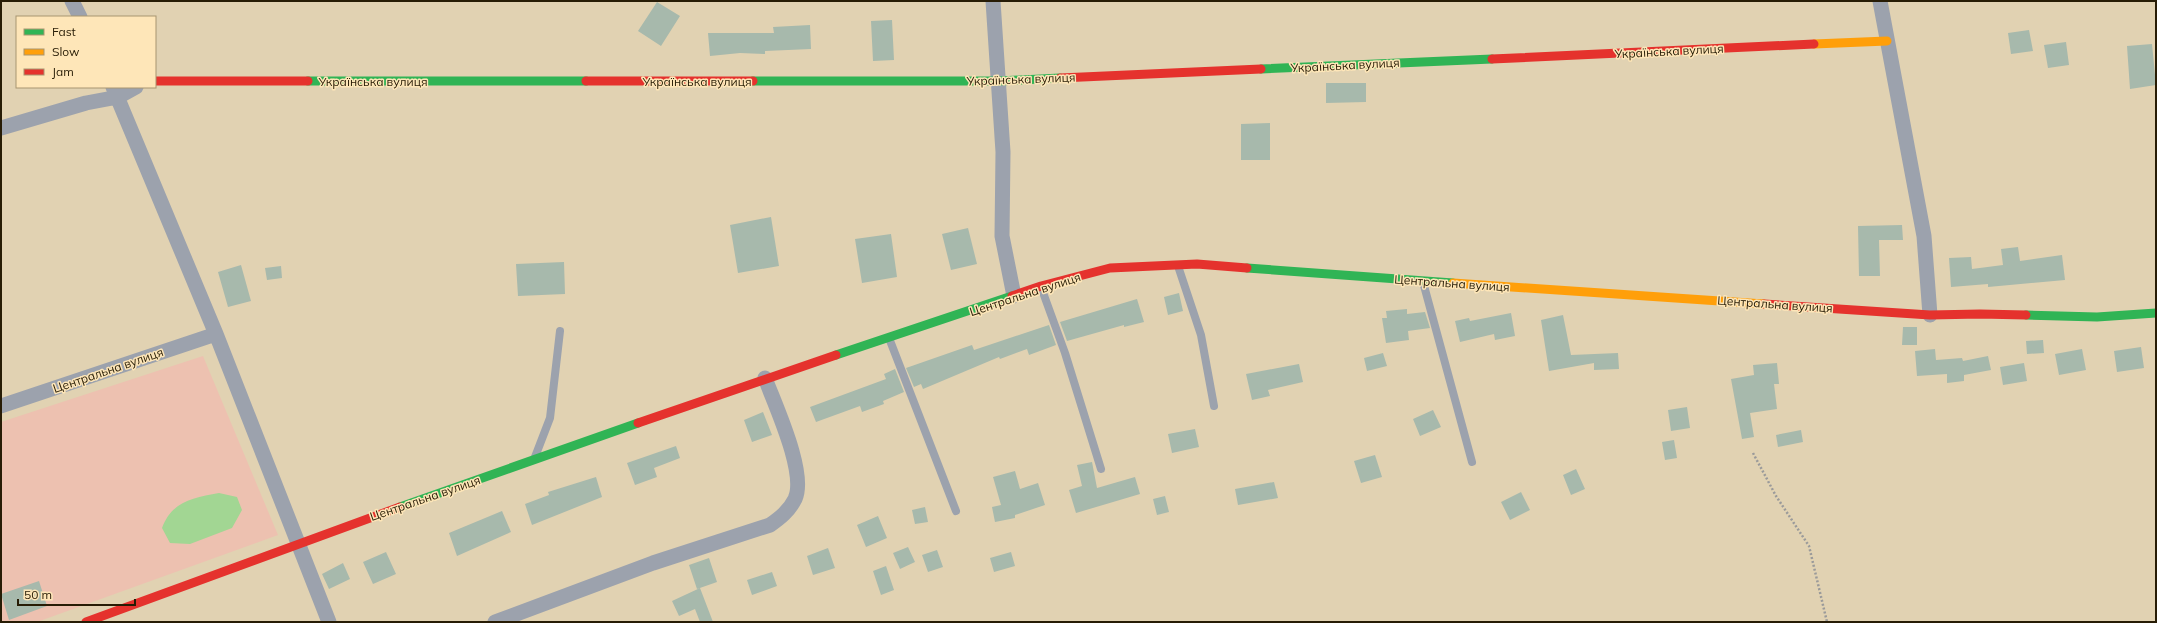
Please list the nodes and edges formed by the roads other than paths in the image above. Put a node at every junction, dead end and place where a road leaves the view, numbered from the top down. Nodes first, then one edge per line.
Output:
1 (72, 1) edge
2 (993, 1) edge
3 (1880, 1) edge
4 (80, 16) edge
5 (1887, 41) junction
6 (156, 81) edge
7 (999, 81) junction
8 (132, 88) edge
9 (116, 92) edge
10 (1, 128) edge
11 (1178, 265) junction
12 (1423, 281) junction
13 (1041, 286) junction
14 (1014, 296) junction
15 (2156, 313) edge
16 (1930, 315) junction
17 (560, 331) dead end
18 (216, 334) junction
19 (889, 338) junction
20 (765, 378) junction
21 (1, 406) edge
22 (1214, 406) dead end
23 (534, 460) junction
24 (1472, 462) dead end
25 (1100, 469) dead end
26 (956, 511) dead end
27 (298, 543) junction
28 (86, 622) edge
29 (329, 622) edge
30 (495, 622) edge

1 - 4 street
2 - 7 street
3 - 5 street
5 - 7 street, Українська вулиця
5 - 16 street
6 - 7 street, Українська вулиця
7 - 14 street
8 - 9 street
9 - 10 street
9 - 18 street
11 - 12 street, Центральна вулиця
11 - 13 street, Центральна вулиця
11 - 22 lane
12 - 16 street, Центральна вулиця
12 - 24 lane
13 - 14 street, Центральна вулиця
13 - 25 lane
14 - 19 street, Центральна вулиця
15 - 16 street, Центральна вулиця
17 - 23 lane
18 - 21 street, Центральна вулиця
18 - 27 street
19 - 20 street, Центральна вулиця
19 - 26 lane
20 - 23 street, Центральна вулиця
20 - 30 street
23 - 27 street, Центральна вулиця
27 - 28 street, Центральна вулиця
27 - 29 street

